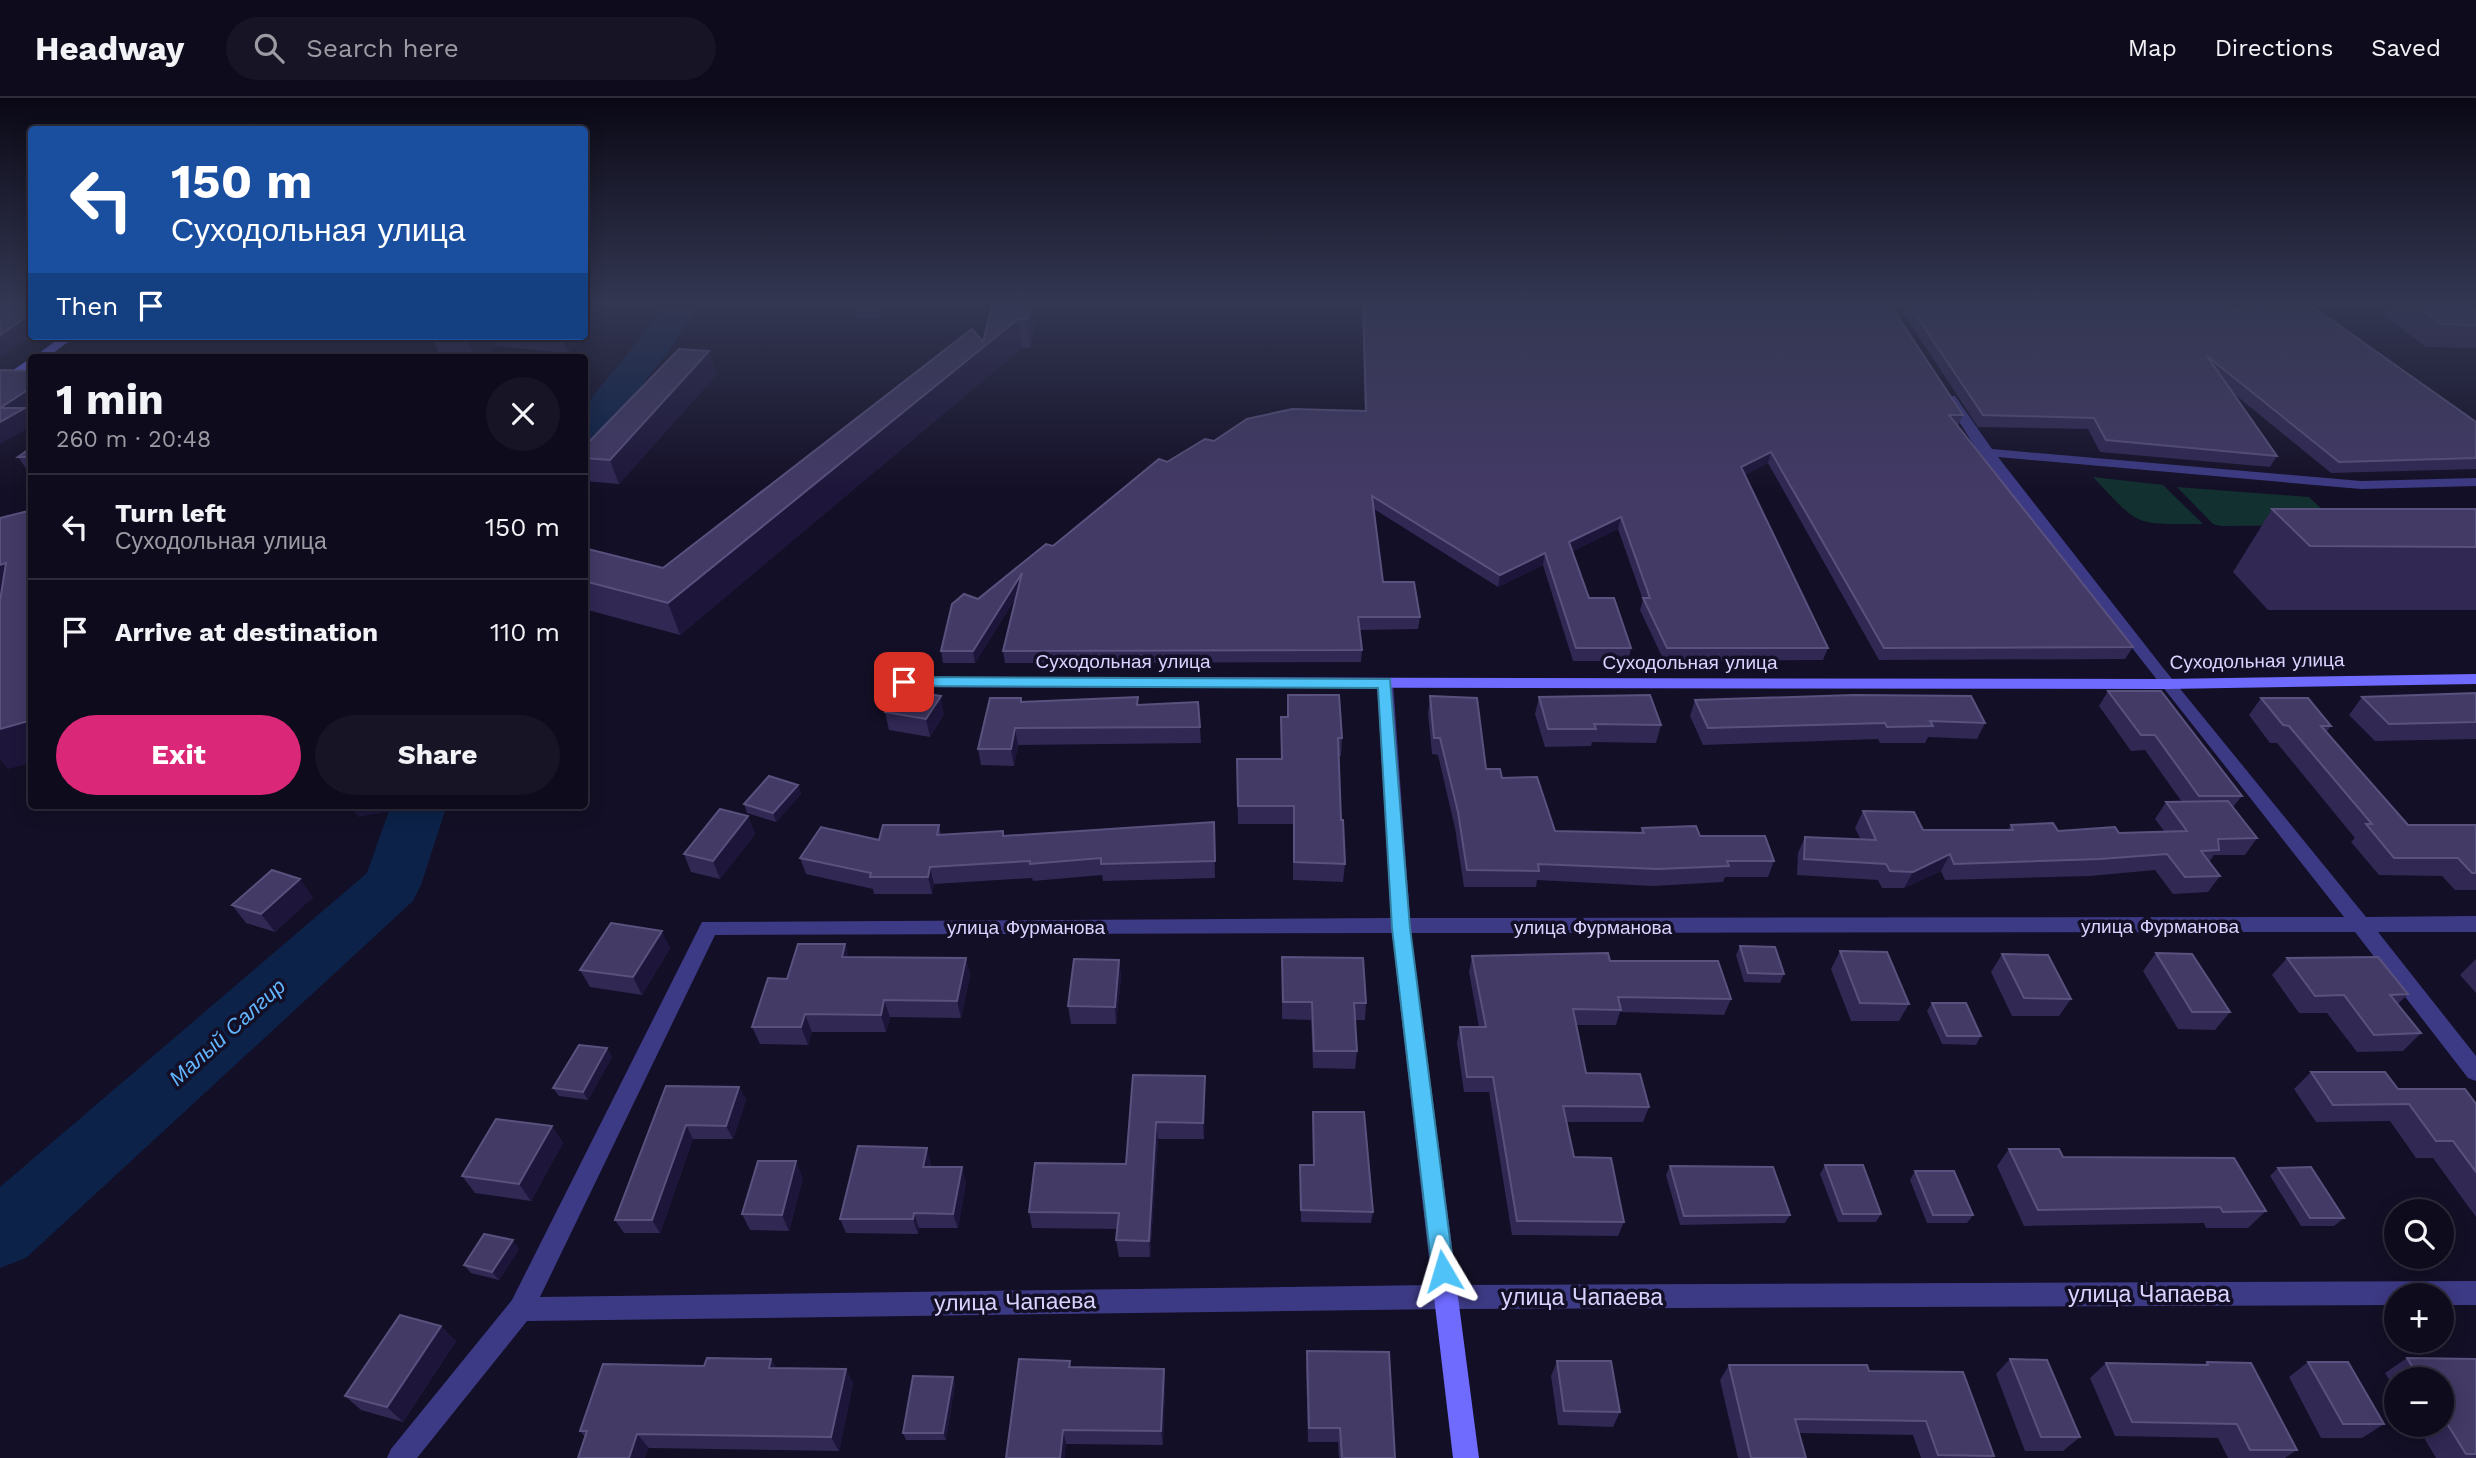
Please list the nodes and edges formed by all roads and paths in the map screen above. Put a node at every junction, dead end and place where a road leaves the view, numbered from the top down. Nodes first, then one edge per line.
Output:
1 (28, 366) edge
2 (1940, 383) edge
3 (0, 384) edge
4 (1985, 452) junction
5 (2476, 482) edge
6 (2476, 679) edge
7 (904, 682) dead end
8 (1385, 683) junction
9 (2167, 684) junction
10 (2476, 924) edge
11 (2365, 926) junction
12 (1401, 928) junction
13 (2476, 1072) edge
14 (2476, 1293) edge
15 (1446, 1297) junction
16 (521, 1309) junction
17 (400, 1458) edge
18 (1466, 1458) edge

1 - 3 street
2 - 4 street
4 - 5 street
4 - 9 street
6 - 9 street, Суходольная улица
7 - 8 street, Суходольная улица
8 - 9 street, Суходольная улица
8 - 12 street
9 - 11 street
10 - 11 street, улица Фурманова
11 - 12 street, улица Фурманова
11 - 13 street
12 - 15 street
12 - 16 street, улица Фурманова
14 - 15 street, улица Чапаева
15 - 16 street, улица Чапаева
15 - 18 street
16 - 17 street

